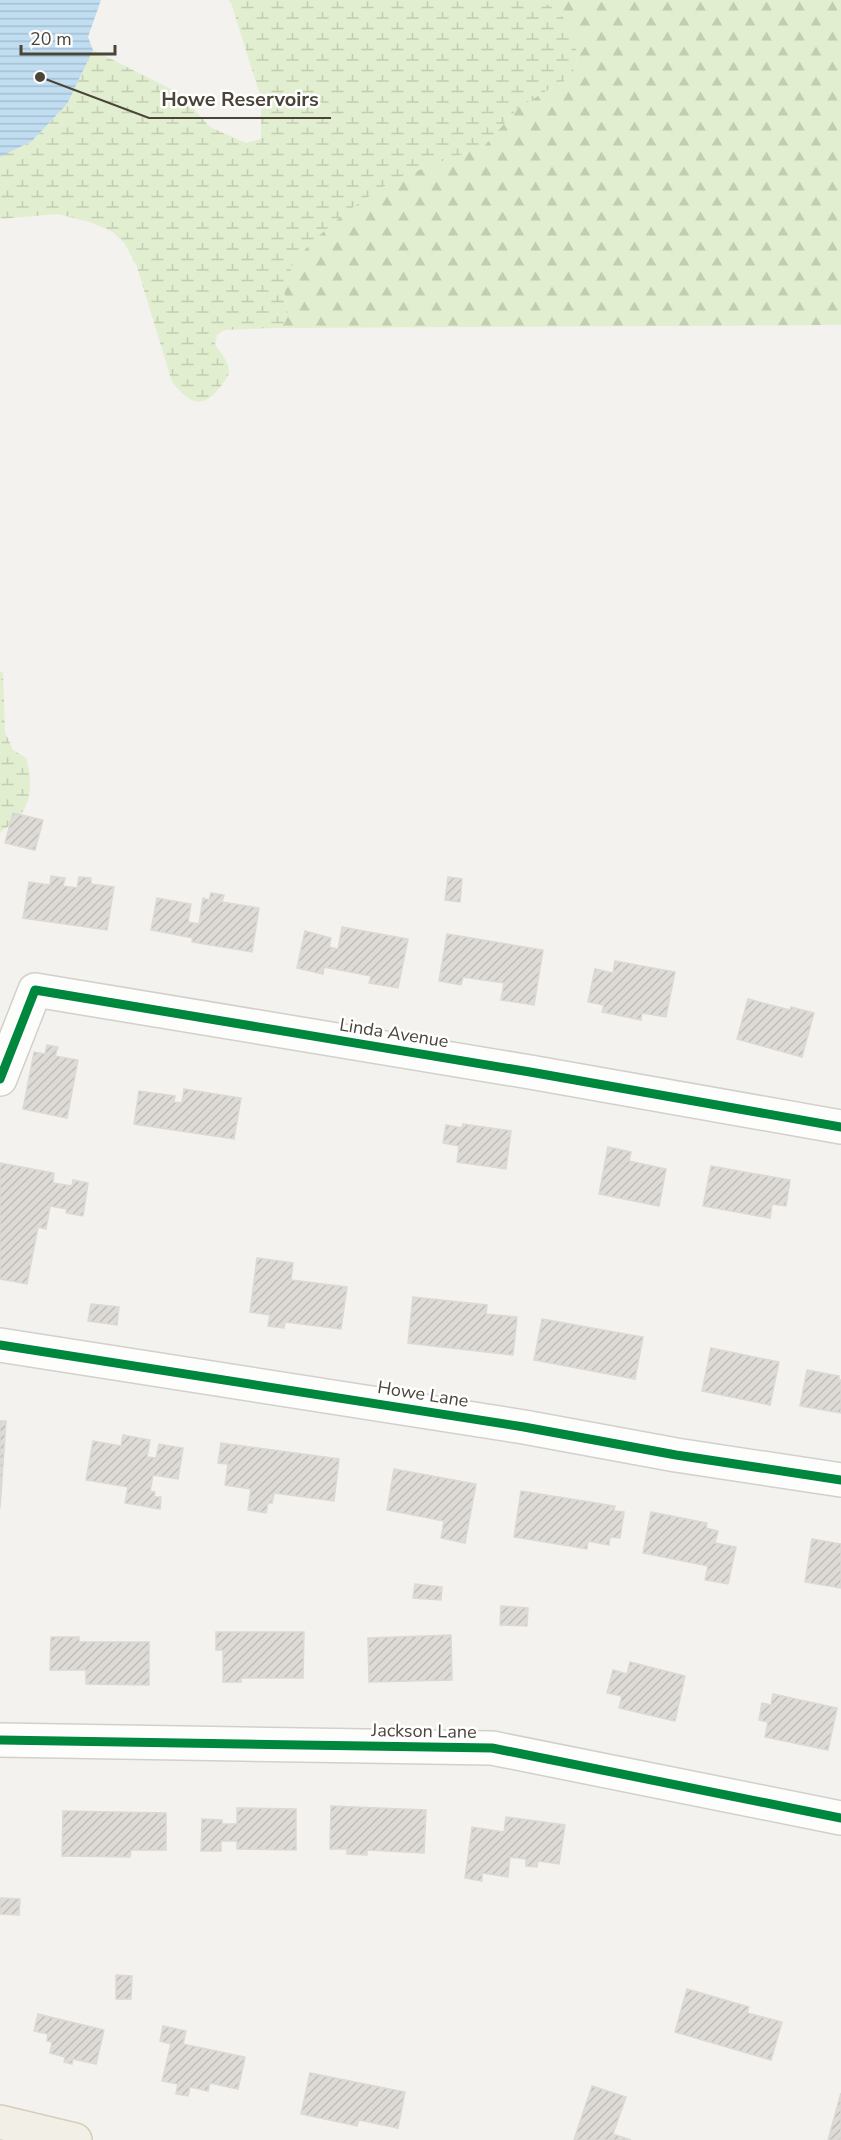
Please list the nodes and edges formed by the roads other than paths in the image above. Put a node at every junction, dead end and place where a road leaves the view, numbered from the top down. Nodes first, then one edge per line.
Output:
1 (0, 1079) edge
2 (841, 1127) edge
3 (0, 1345) edge
4 (841, 1480) edge
5 (0, 1740) edge
6 (841, 1818) edge
7 (0, 2122) edge
8 (75, 2140) edge

1 - 2 street, Linda Avenue
3 - 4 street, Howe Lane
5 - 6 street, Jackson Lane
7 - 8 main road

